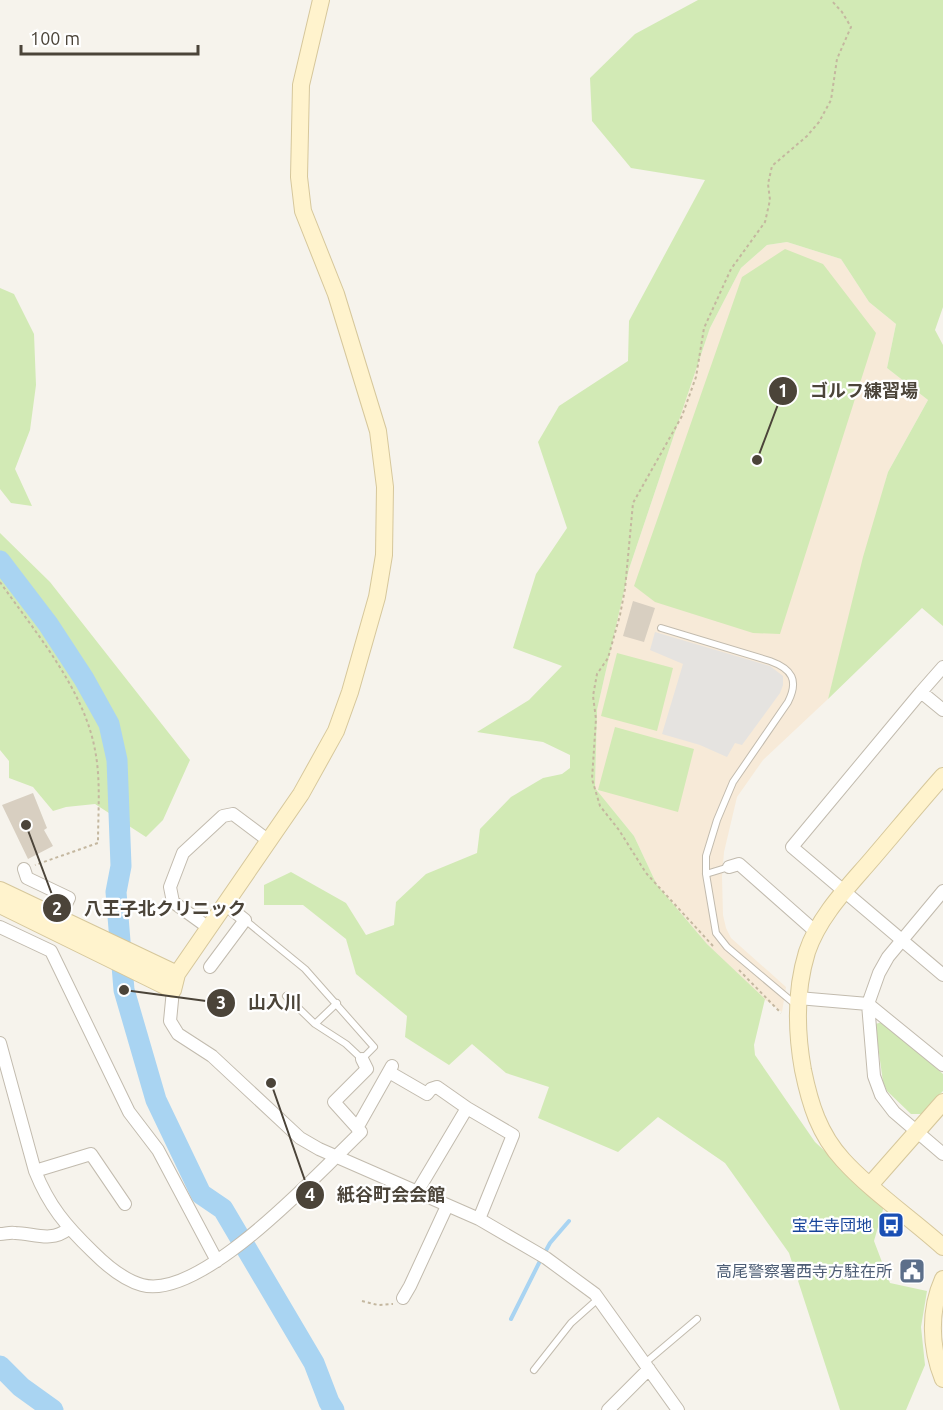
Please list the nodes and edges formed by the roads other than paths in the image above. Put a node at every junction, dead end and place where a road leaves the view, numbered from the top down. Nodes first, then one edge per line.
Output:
1 (321, 0) edge
2 (661, 628) dead end
3 (943, 667) edge
4 (921, 693) junction
5 (943, 710) edge
6 (943, 776) edge
7 (269, 841) junction
8 (729, 867) joint
9 (24, 869) road end
10 (706, 874) junction
11 (0, 890) edge
12 (943, 891) edge
13 (844, 892) junction
14 (225, 904) junction
15 (0, 905) edge
16 (59, 919) junction
17 (245, 920) junction
18 (0, 927) edge
19 (209, 928) junction
20 (816, 932) junction
21 (901, 940) junction
22 (105, 948) junction
23 (210, 967) dead end
24 (943, 975) edge
25 (175, 982) junction
26 (286, 996) dead end
27 (798, 1002) junction
28 (337, 1004) junction
29 (868, 1004) junction
30 (315, 1024) junction
31 (0, 1043) edge
32 (362, 1059) junction
33 (943, 1065) edge
34 (943, 1102) edge
35 (467, 1108) junction
36 (357, 1128) junction
37 (917, 1131) junction
38 (943, 1154) edge
39 (336, 1155) junction
40 (35, 1171) junction
41 (870, 1185) junction
42 (417, 1192) junction
43 (125, 1204) dead end
44 (447, 1206) junction
45 (479, 1219) junction
46 (68, 1229) junction
47 (0, 1234) edge
48 (943, 1247) edge
49 (219, 1259) junction
50 (943, 1279) edge
51 (403, 1298) road end
52 (598, 1299) junction
53 (697, 1319) dead end
54 (647, 1366) junction
55 (534, 1370) dead end
56 (943, 1379) edge
57 (611, 1409) edge
58 (678, 1410) edge

1 - 7 street
2 - 10 lane
3 - 4 street
4 - 5 street
4 - 13 street
6 - 13 street
7 - 14 street
7 - 19 street
8 - 10 lane
8 - 20 street
9 - 16 street
10 - 27 lane
11 - 16 street
12 - 21 street
13 - 20 street
13 - 21 street
14 - 17 street
14 - 19 street
15 - 22 street
16 - 22 street
17 - 23 street
17 - 28 lane
18 - 49 street
19 - 25 street
20 - 27 street
21 - 24 street
21 - 29 street
22 - 25 street
22 - 25 street
25 - 39 street
26 - 30 lane
27 - 29 street
27 - 41 street
28 - 30 lane
28 - 32 lane
29 - 33 street
29 - 37 street
30 - 32 lane
31 - 40 street
32 - 36 street
34 - 37 street
35 - 36 street
35 - 42 street
35 - 45 street
36 - 39 street
37 - 38 street
37 - 41 street
39 - 42 street
39 - 49 street
40 - 43 street
40 - 46 street
41 - 48 street
42 - 44 street
44 - 45 street
44 - 51 street
45 - 52 street
46 - 47 street
46 - 49 street
50 - 56 street
52 - 54 street
52 - 55 lane
53 - 54 lane
54 - 57 street
54 - 58 street

